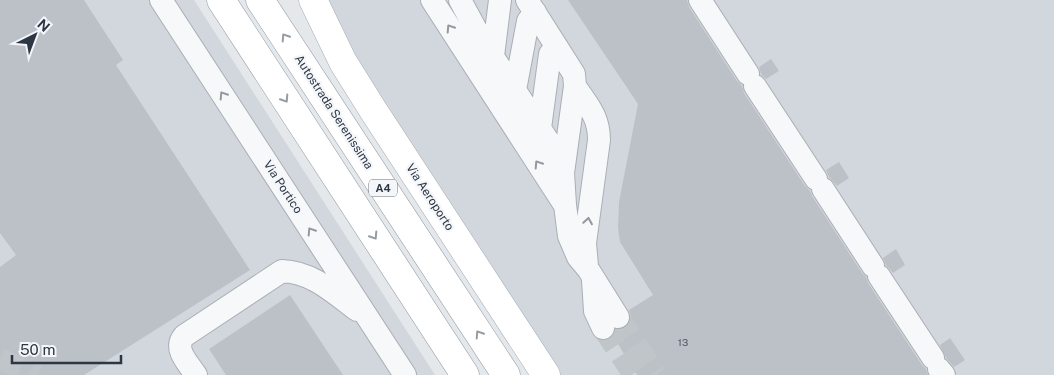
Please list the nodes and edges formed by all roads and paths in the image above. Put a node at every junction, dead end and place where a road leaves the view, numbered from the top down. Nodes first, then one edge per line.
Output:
1 (161, 0) edge
2 (220, 0) edge
3 (260, 0) edge
4 (432, 0) edge
5 (487, 0) edge
6 (500, 0) edge
7 (700, 0) edge
8 (316, 5) edge
9 (471, 14) edge
10 (541, 25) edge
11 (493, 56) junction
12 (510, 83) junction
13 (575, 86) junction
14 (540, 127) junction
15 (564, 165) junction
16 (565, 205) junction
17 (591, 274) junction
18 (369, 319) junction
19 (610, 322) tunnel mouth
20 (939, 367) edge
21 (196, 375) edge
22 (405, 375) edge
23 (465, 375) edge
24 (506, 375) edge
25 (546, 375) edge

18 -> 1 street, Via Portico
2 -> 23 main road, A4
24 -> 3 main road, Autostrada Serenissima / A4
16 -> 4 street
5 - 9 street
6 - 11 street
7 - 20 street
8 - 25 main road, Via Aeroporto
9 - 11 street
10 - 12 street
10 - 13 street
10 - 14 street
10 - 14 street
11 - 12 street
12 - 14 street
13 - 15 street
17 -> 13 street
14 - 15 street
15 - 16 street
16 - 17 street
17 - 19 street
18 - 21 street
18 - 22 street, Via Portico

